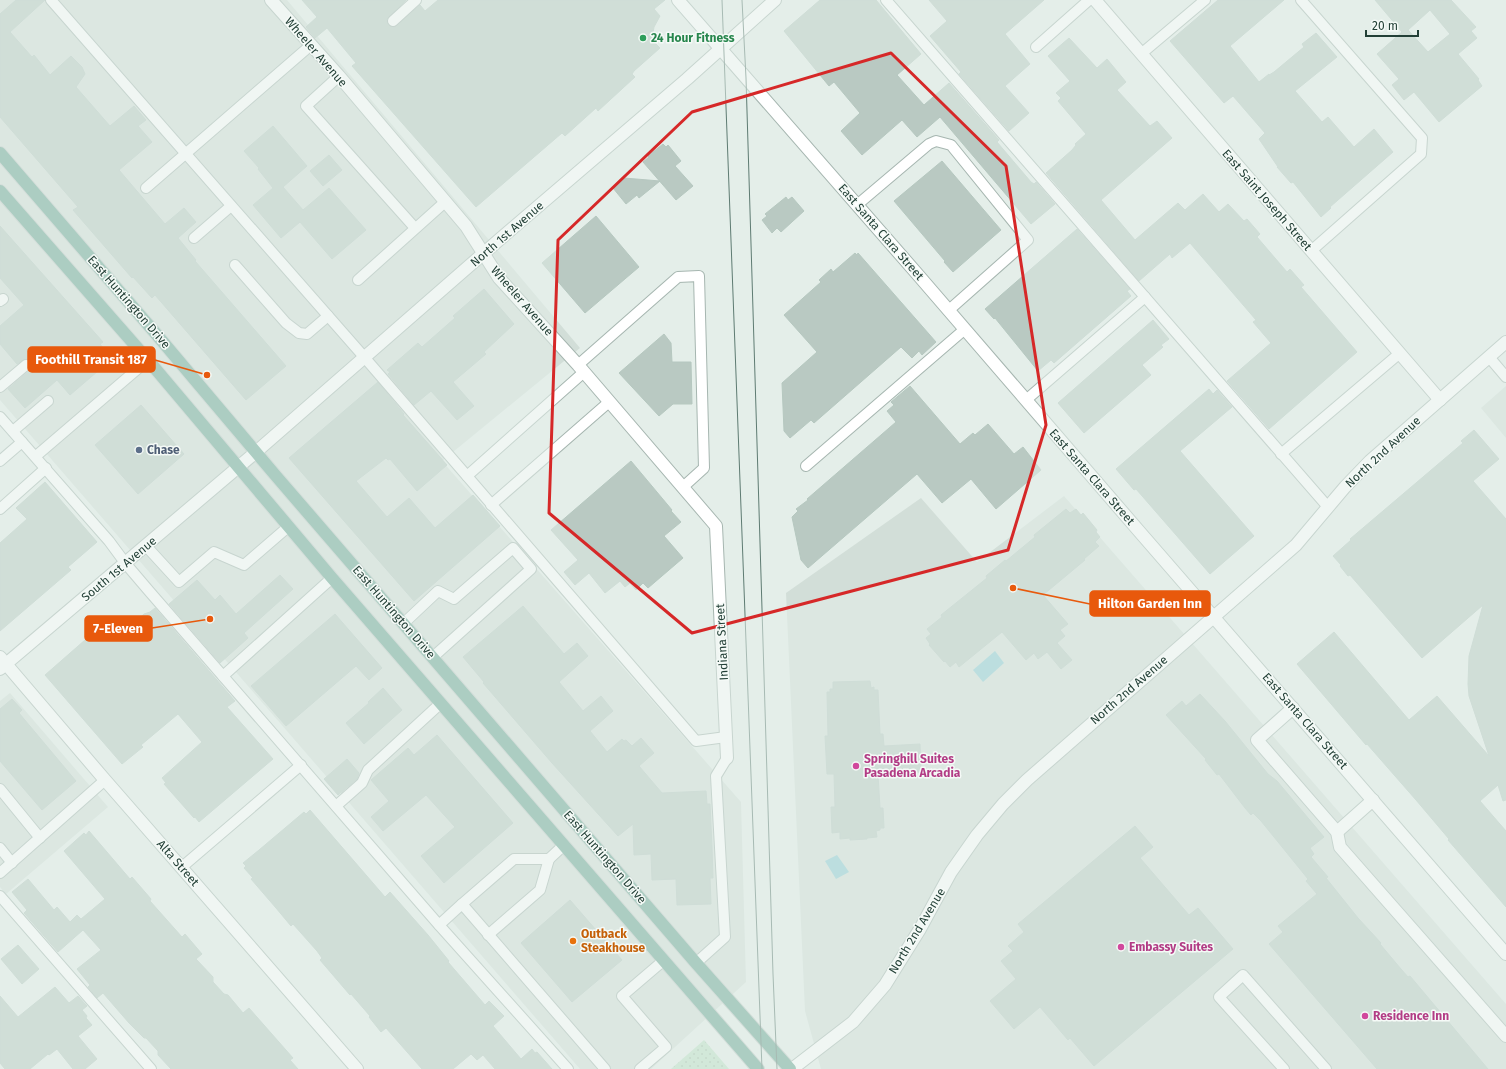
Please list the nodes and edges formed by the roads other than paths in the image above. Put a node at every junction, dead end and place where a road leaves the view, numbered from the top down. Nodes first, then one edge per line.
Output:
1 (51, 0) edge
2 (271, 0) edge
3 (416, 0) edge
4 (678, 0) edge
5 (775, 0) edge
6 (886, 0) edge
7 (1089, 0) edge
8 (1095, 0) edge
9 (1205, 0) edge
10 (1302, 0) edge
11 (393, 21) dead end
12 (311, 45) junction
13 (1036, 47) dead end
14 (720, 49) junction
15 (1141, 54) junction
16 (339, 76) junction
17 (0, 153) edge
18 (186, 154) junction
19 (146, 188) dead end
20 (0, 191) edge
21 (445, 202) junction
22 (857, 205) junction
23 (231, 206) junction
24 (415, 228) junction
25 (194, 238) dead end
26 (1311, 251) junction
27 (483, 254) junction
28 (235, 265) dead end
29 (358, 280) dead end
30 (1145, 297) junction
31 (948, 310) junction
32 (328, 316) junction
33 (965, 329) junction
34 (1506, 342) edge
35 (1400, 353) junction
36 (1489, 357) junction
37 (365, 358) junction
38 (148, 360) junction
39 (26, 365) dead end
40 (581, 369) junction
41 (1506, 377) edge
42 (0, 387) edge
43 (1026, 400) junction
44 (1440, 400) junction
45 (48, 401) dead end
46 (609, 402) junction
47 (0, 417) edge
48 (13, 431) junction
49 (22, 442) junction
50 (256, 452) junction
51 (1281, 454) junction
52 (36, 456) junction
53 (0, 461) edge
54 (806, 466) dead end
55 (238, 467) junction
56 (46, 468) junction
57 (467, 476) junction
58 (683, 487) junction
59 (492, 505) junction
60 (1328, 508) junction
61 (0, 509) edge
62 (716, 526) joint
63 (288, 527) junction
64 (146, 546) junction
65 (126, 564) junction
66 (332, 578) junction
67 (1214, 616) junction
68 (404, 623) junction
69 (433, 657) junction
70 (2, 664) edge
71 (223, 676) junction
72 (441, 703) junction
73 (1293, 708) junction
74 (726, 737) junction
75 (727, 758) joint
76 (301, 766) junction
77 (106, 780) junction
78 (0, 789) edge
79 (1373, 800) junction
80 (336, 806) junction
81 (1337, 832) junction
82 (40, 838) junction
83 (564, 845) junction
84 (0, 848) edge
85 (549, 859) junction
86 (12, 863) junction
87 (182, 867) junction
88 (0, 873) edge
89 (0, 896) edge
90 (462, 904) junction
91 (440, 925) junction
92 (488, 935) junction
93 (1506, 954) edge
94 (663, 961) junction
95 (696, 963) junction
96 (1506, 1036) edge
97 (151, 1069) edge
98 (357, 1069) edge
99 (568, 1069) edge
100 (605, 1069) edge
101 (640, 1069) edge
102 (758, 1069) edge
103 (791, 1069) edge
104 (1284, 1069) edge
105 (1326, 1069) edge

1 - 18 lane
2 - 12 street, Wheeler Avenue
3 - 11 lane
4 - 14 street, East Santa Clara Street
5 - 14 street, North 1st Avenue
6 - 30 lane
7 - 13 lane
8 - 15 street, East Saint Joseph Street
9 - 15 lane
10 - 26 lane
12 - 16 street, Wheeler Avenue
12 - 18 lane
14 - 22 street, East Santa Clara Street
14 - 27 street, North 1st Avenue
15 - 26 street, East Saint Joseph Street
16 - 21 street, Wheeler Avenue
16 - 24 lane
17 - 50 main road, East Huntington Drive
18 - 19 lane
18 - 23 lane
20 - 38 main road, East Huntington Drive
21 - 24 lane
21 - 27 street, Wheeler Avenue
22 - 31 street, East Santa Clara Street
22 - 31 lane
23 - 25 lane
23 - 32 lane
24 - 29 lane
26 - 35 street, East Saint Joseph Street
27 - 37 street, North 1st Avenue
27 - 40 street, Wheeler Avenue
28 - 32 lane
30 - 43 lane
30 - 51 lane
31 - 33 street, East Santa Clara Street
32 - 37 lane
33 - 43 street, East Santa Clara Street
33 - 54 lane
34 - 36 street, North 2nd Avenue
35 - 44 street, East Saint Joseph Street
35 - 51 lane
36 - 41 lane
36 - 44 street, North 2nd Avenue
37 - 50 street, North 1st Avenue
37 - 57 lane
38 - 52 lane
38 - 55 main road, East Huntington Drive
39 - 42 lane
40 - 46 street, Wheeler Avenue
40 - 57 lane
40 - 58 lane
43 - 67 street, East Santa Clara Street
44 - 60 street, North 2nd Avenue
45 - 48 lane
46 - 58 street, Wheeler Avenue
46 - 59 lane
47 - 48 lane
48 - 49 lane
49 - 52 lane
49 - 53 lane
50 - 55 street, North 1st Avenue
50 - 68 main road, East Huntington Drive
51 - 60 lane
52 - 56 lane
55 - 63 main road, East Huntington Drive
55 - 64 street, South 1st Avenue
56 - 61 lane
56 - 65 lane
57 - 59 lane
58 - 62 street, Wheeler Avenue
59 - 74 lane
60 - 67 street, North 2nd Avenue
62 - 74 street, Indiana Street
63 - 64 lane
63 - 66 main road, East Huntington Drive
64 - 65 street, South 1st Avenue
65 - 70 street, South 1st Avenue
65 - 71 lane
66 - 71 lane
66 - 72 main road, East Huntington Drive
67 - 73 street, East Santa Clara Street
67 - 103 street, North 2nd Avenue
68 - 69 main road, East Huntington Drive
68 - 69 lane
69 - 95 main road, East Huntington Drive
70 - 77 street, Alta Street
71 - 76 lane
72 - 80 lane
72 - 83 main road, East Huntington Drive
73 - 79 street, East Santa Clara Street
73 - 81 street
74 - 75 street, Indiana Street
75 - 95 lane
76 - 80 lane
76 - 87 lane
77 - 82 lane
77 - 87 street, Alta Street
78 - 82 lane
79 - 81 street
79 - 93 street, East Santa Clara Street
80 - 91 lane
81 - 96 street
82 - 86 lane
83 - 85 lane
83 - 94 main road, East Huntington Drive
84 - 86 lane
85 - 90 lane
85 - 92 lane
86 - 88 lane
87 - 98 street, Alta Street
89 - 97 lane
90 - 91 lane
90 - 92 lane
91 - 99 lane
92 - 100 lane
94 - 101 lane
94 - 102 main road, East Huntington Drive
95 - 103 main road, East Huntington Drive
104 - 105 lane

